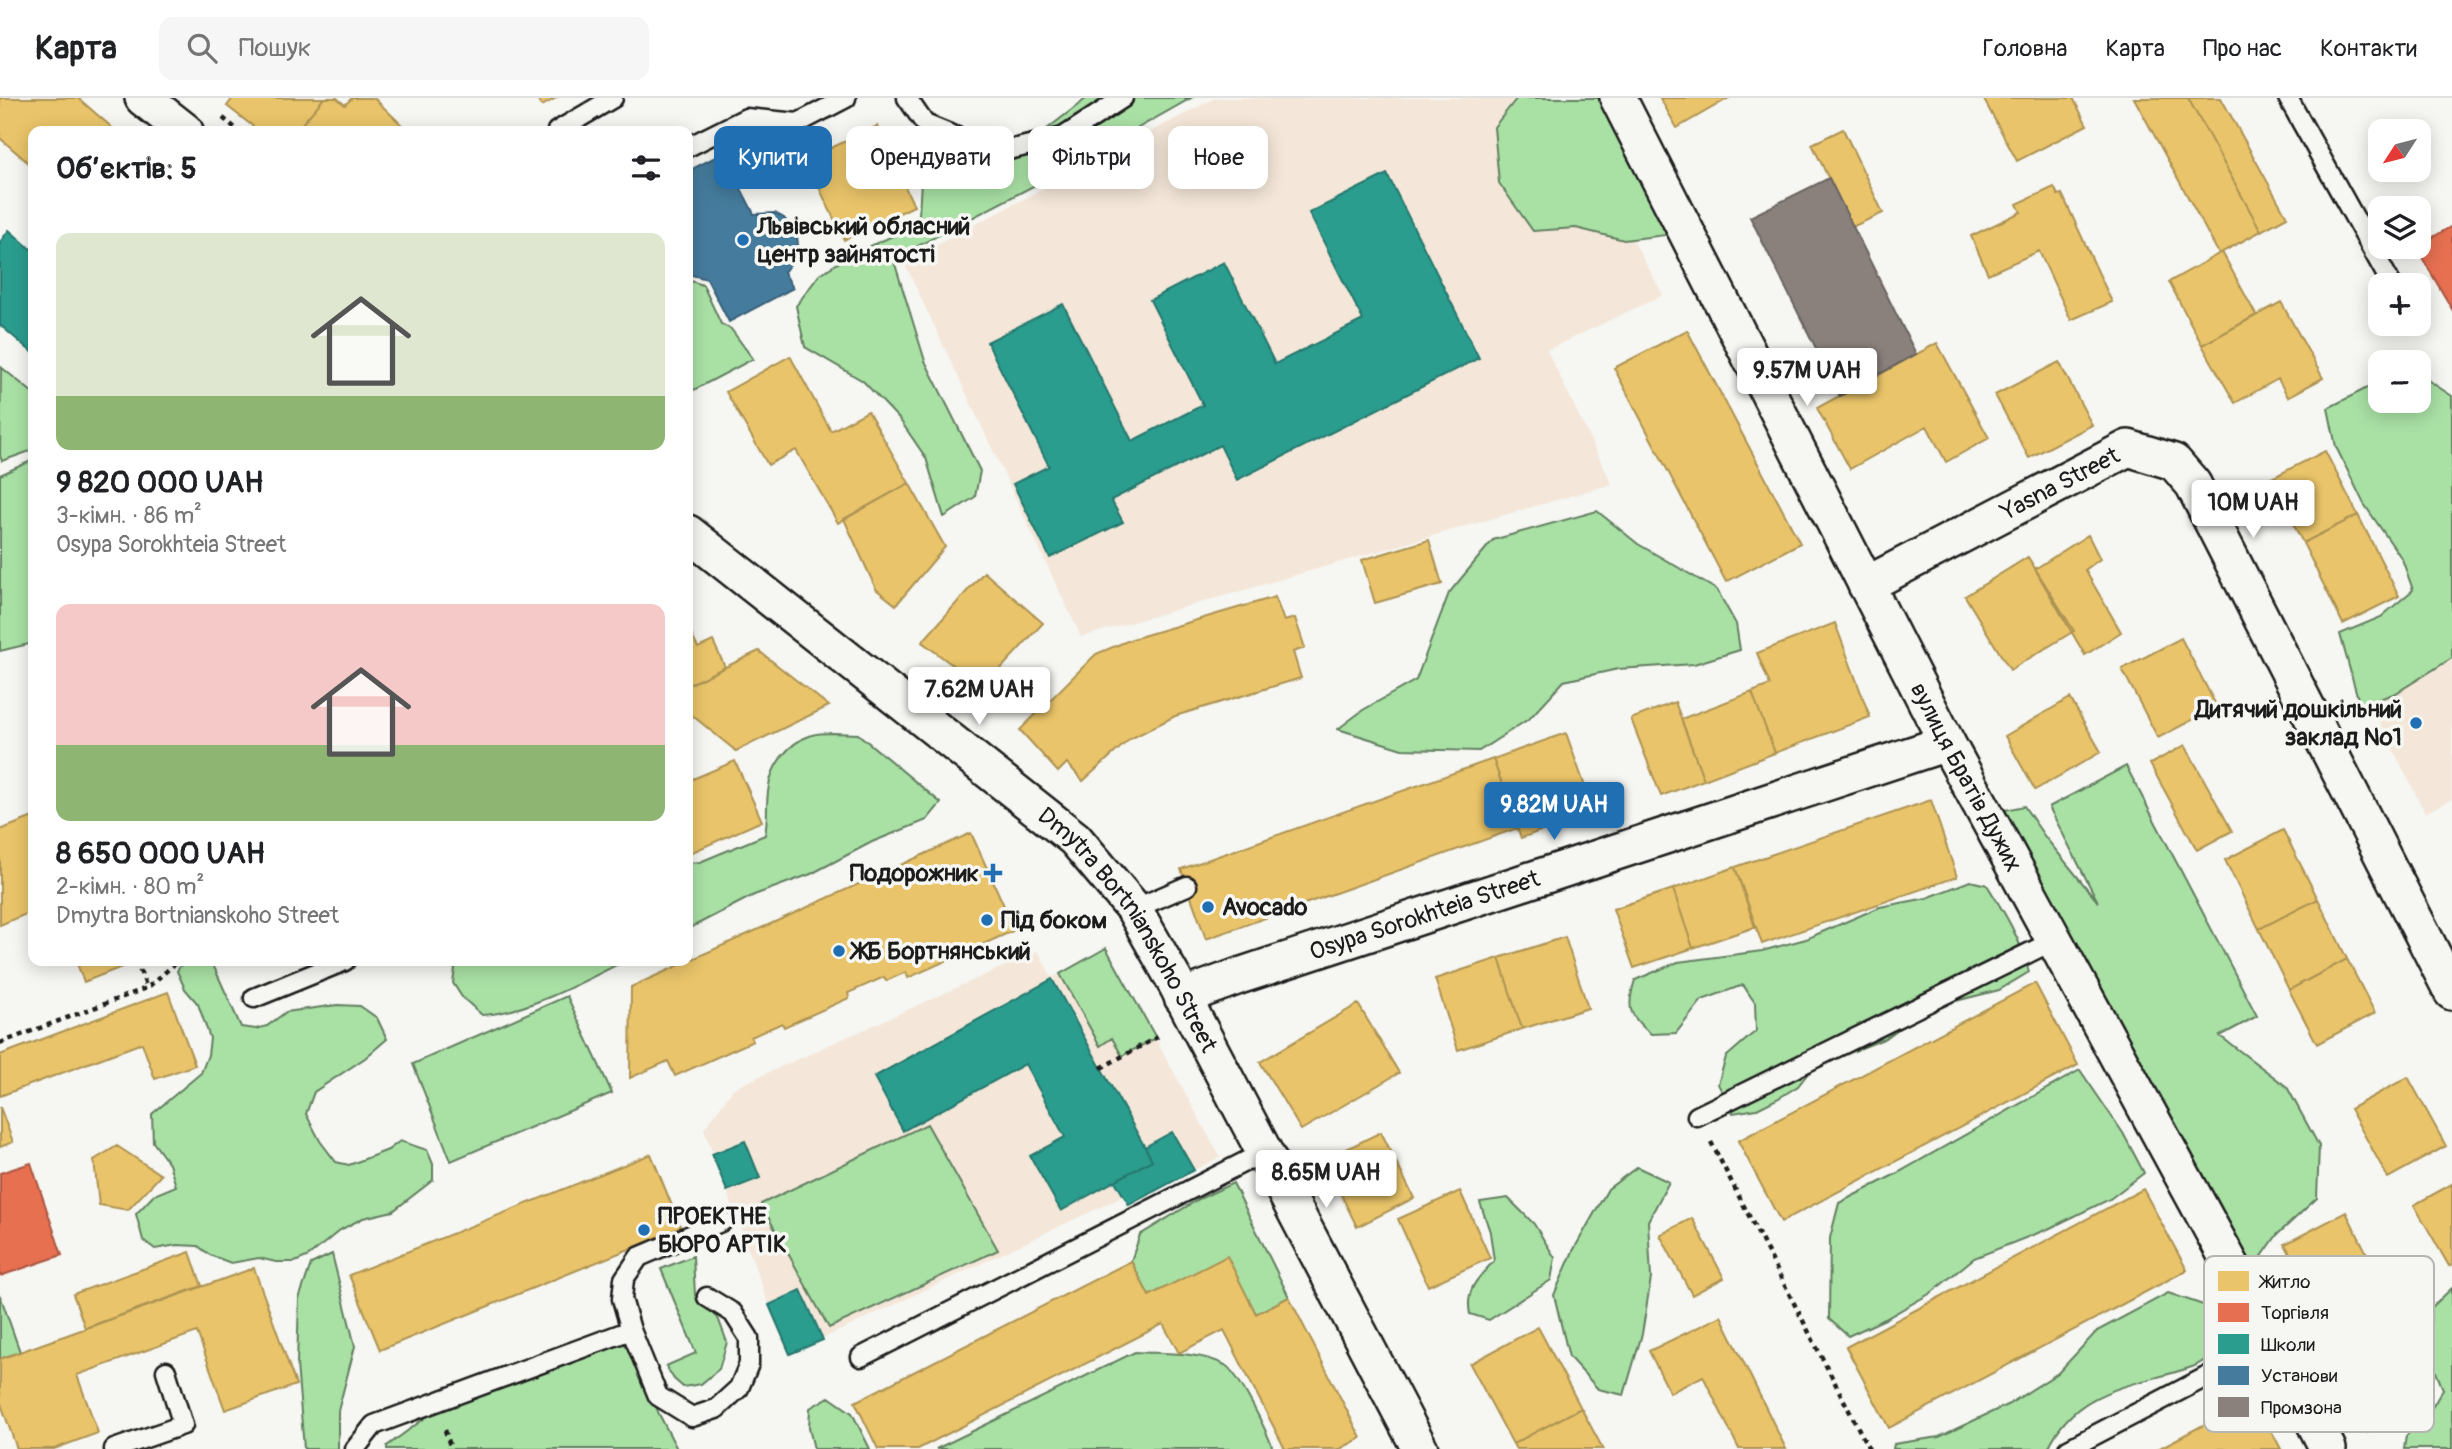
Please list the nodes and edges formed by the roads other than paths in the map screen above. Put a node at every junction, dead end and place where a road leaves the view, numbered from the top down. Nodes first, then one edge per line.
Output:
1 (144, 98) edge
2 (613, 98) edge
3 (846, 98) edge
4 (907, 98) edge
5 (1123, 98) edge
6 (1618, 98) edge
7 (2288, 98) edge
8 (179, 126) edge
9 (565, 126) edge
10 (693, 144) edge
11 (2385, 273) edge
12 (693, 537) edge
13 (1866, 585) junction
14 (1947, 743) junction
15 (1187, 886) dead end
16 (1134, 909) junction
17 (2053, 941) junction
18 (333, 966) edge
19 (2452, 992) edge
20 (1182, 997) junction
21 (254, 998) dead end
22 (1697, 1116) road end
23 (1264, 1152) junction
24 (723, 1221) dead end
25 (2226, 1256) edge
26 (707, 1297) dead end
27 (631, 1330) junction
28 (861, 1357) dead end
29 (166, 1371) dead end
30 (2204, 1378) edge
31 (2319, 1432) edge
32 (114, 1449) edge
33 (355, 1449) edge
34 (1420, 1449) edge
35 (2067, 1449) edge
36 (2328, 1449) edge

1 - 8 street
2 - 9 lane
3 - 10 lane
4 - 5 lane
6 - 13 street, вулиця Братів Дужих
7 - 11 lane
12 - 16 street, Dmytra Bortnianskoho Street
13 - 14 street, вулиця Братів Дужих
13 - 19 street, Yasna Street
14 - 17 street, вулиця Братів Дужих
14 - 20 street, Osypa Sorokhteia Street
15 - 16 lane
16 - 20 street, Dmytra Bortnianskoho Street
17 - 22 lane
17 - 25 street, вулиця Братів Дужих
18 - 21 lane
20 - 23 street, Dmytra Bortnianskoho Street
23 - 28 lane
23 - 34 street, Dmytra Bortnianskoho Street
24 - 27 lane
26 - 27 lane
27 - 33 lane
29 - 32 lane
30 - 35 lane
31 - 36 street, вулиця Братів Дужих

